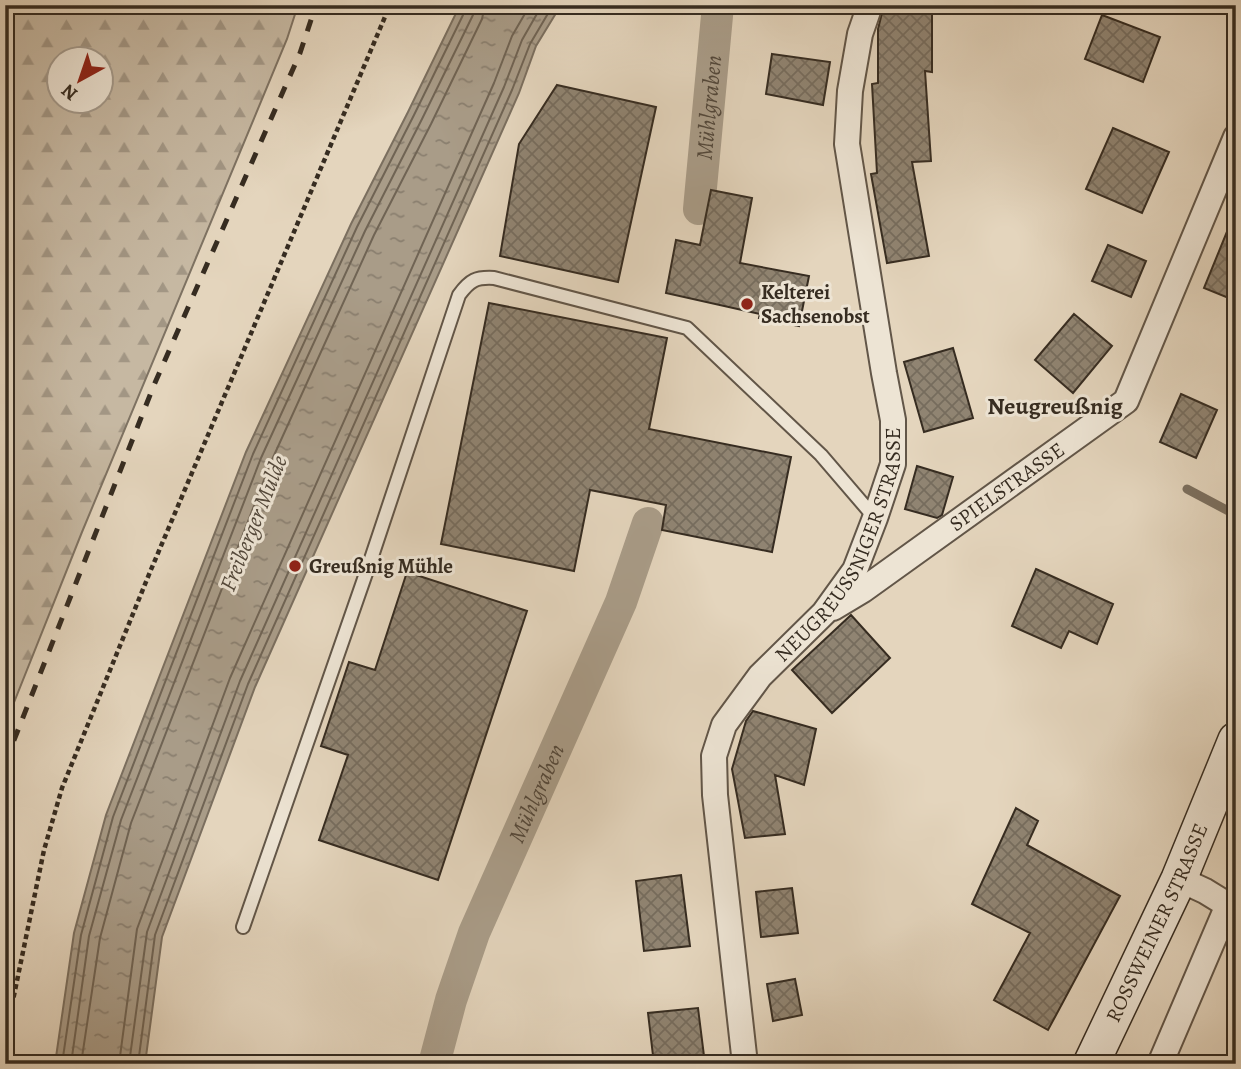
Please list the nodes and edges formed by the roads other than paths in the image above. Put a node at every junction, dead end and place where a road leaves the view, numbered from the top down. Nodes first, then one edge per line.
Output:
1 (870, 5) edge
2 (1236, 136) edge
3 (875, 518) junction
4 (824, 613) junction
5 (1236, 740) edge
6 (1179, 879) junction
7 (1232, 907) edge
8 (243, 927) dead end
9 (745, 1064) edge
10 (1091, 1064) edge
11 (1160, 1064) edge

1 - 3 street, NEUGREUSSNIGER STRASSE
2 - 4 street, SPIELSTRASSE
3 - 4 street, NEUGREUSSNIGER STRASSE
3 - 8 lane
4 - 9 street, NEUGREUSSNIGER STRASSE
5 - 6 main road, ROSSWEINER STRASSE
6 - 7 street
6 - 10 main road, ROSSWEINER STRASSE
7 - 11 street

